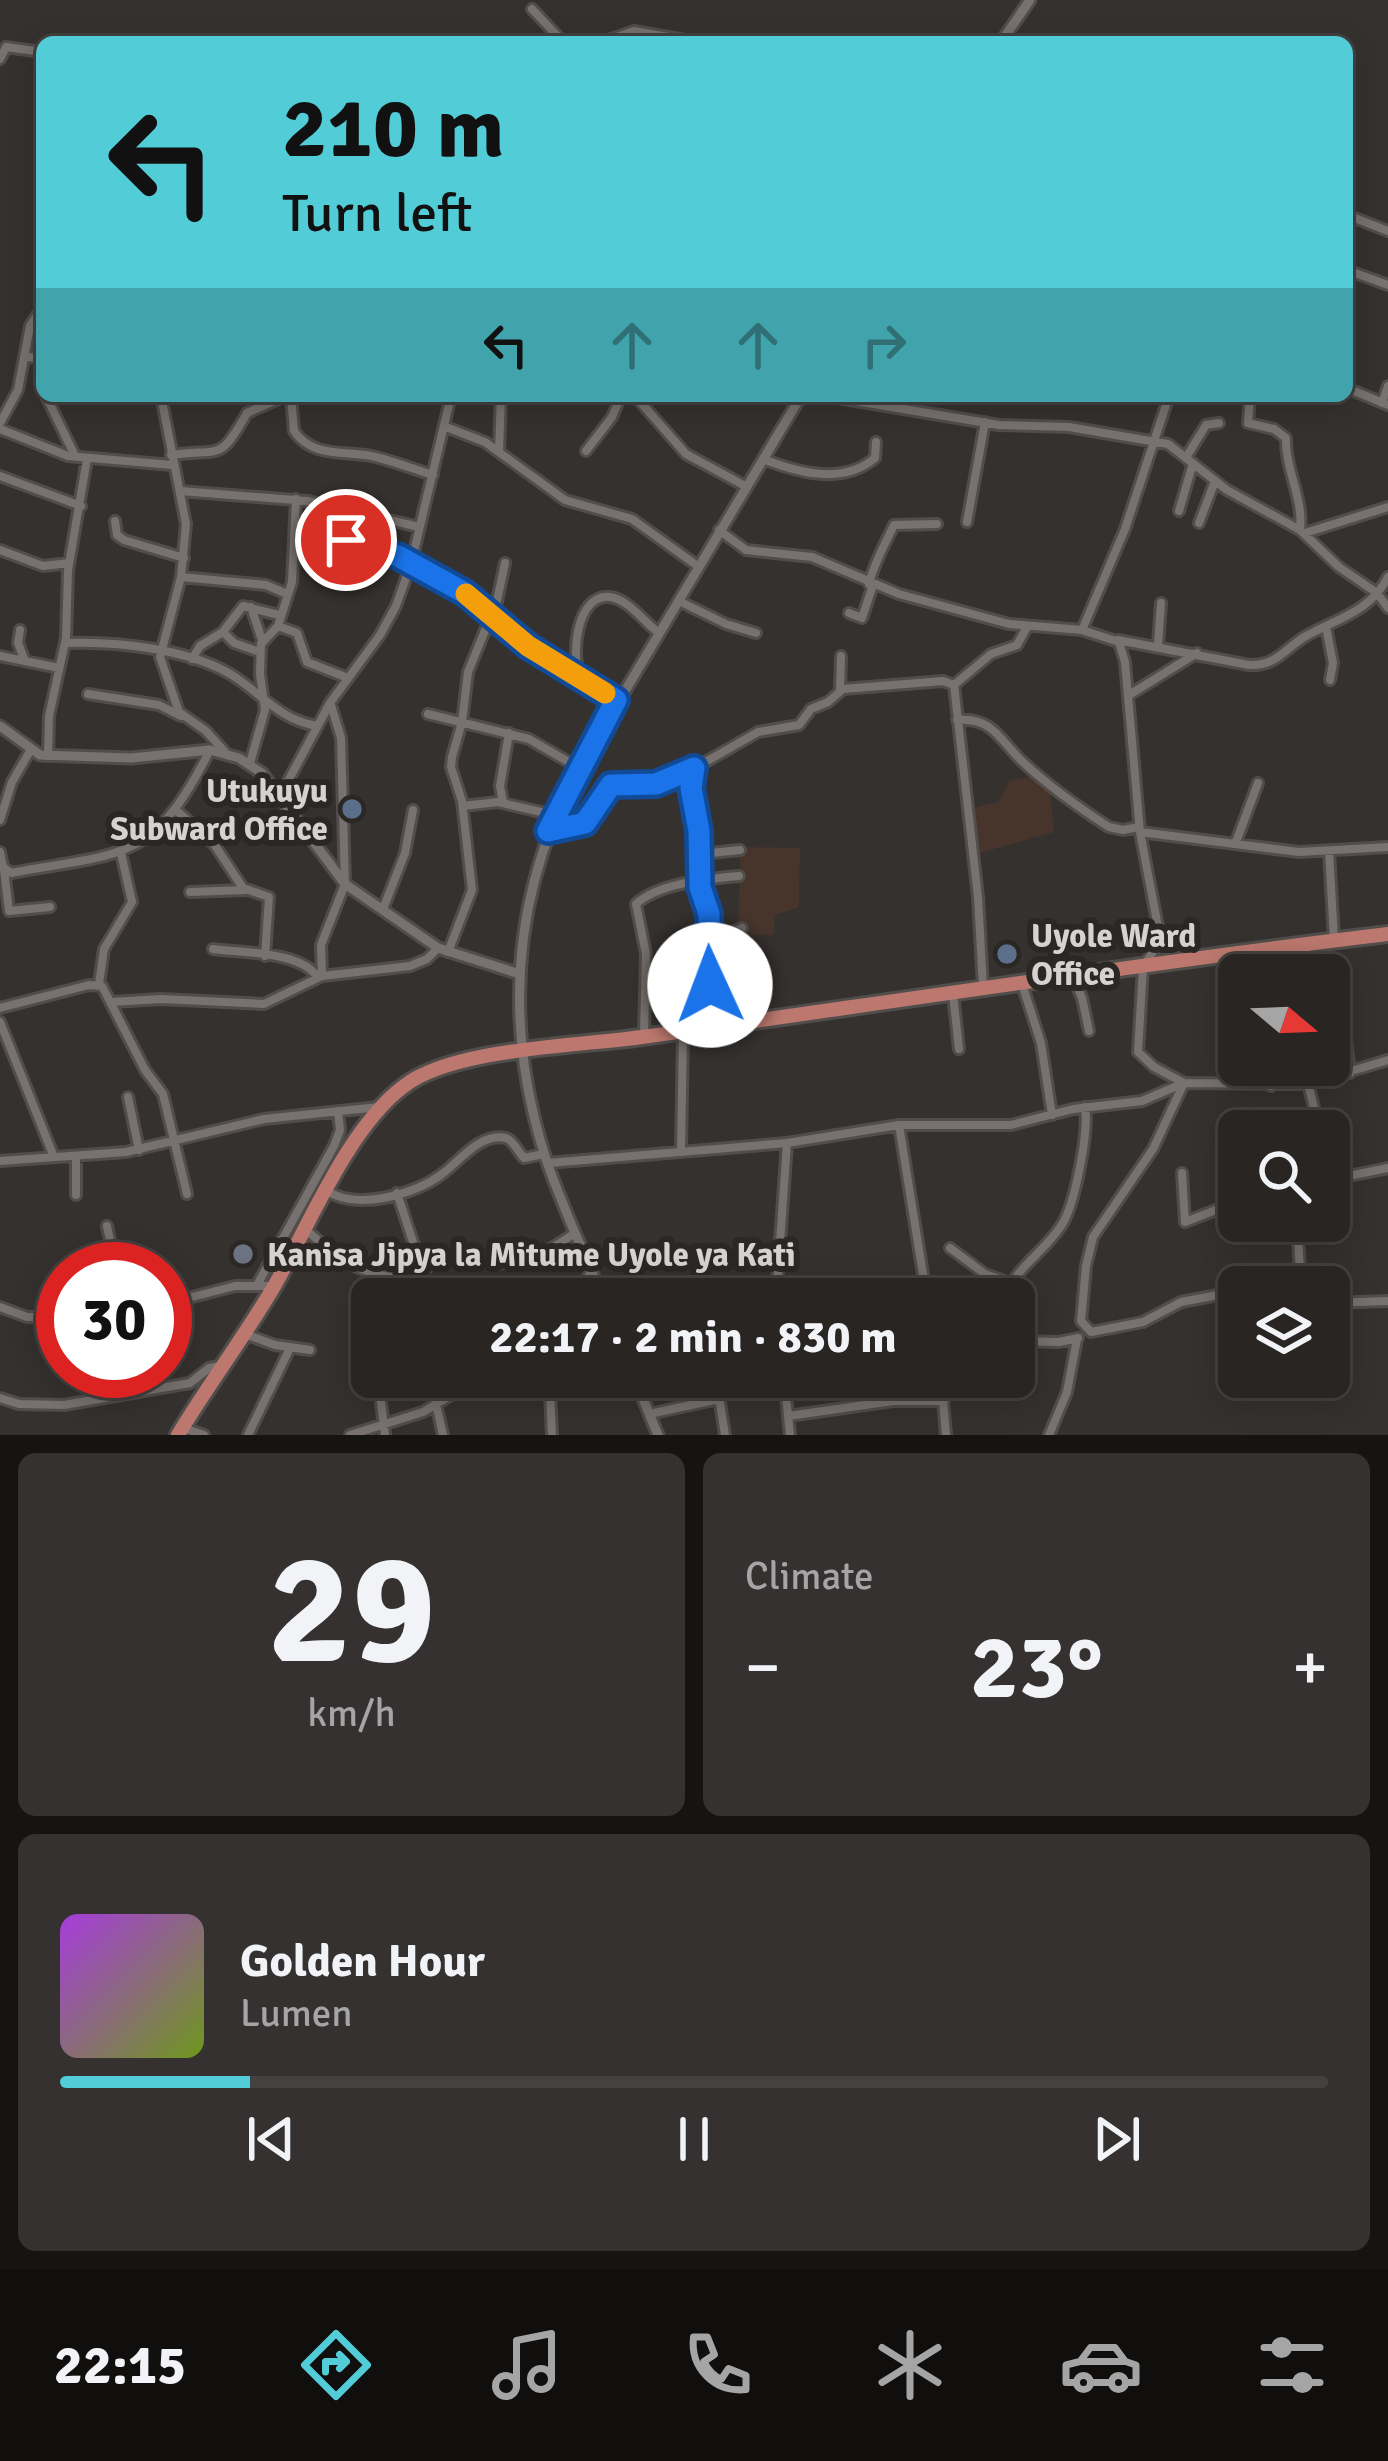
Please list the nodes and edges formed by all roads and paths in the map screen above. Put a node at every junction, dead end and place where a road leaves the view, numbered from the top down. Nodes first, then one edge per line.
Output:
1 (1030, 0) edge
2 (532, 9) dead end
3 (557, 36) edge
4 (1004, 36) edge
5 (3, 46) edge
6 (36, 51) edge
7 (0, 59) edge
8 (1353, 217) edge
9 (1388, 231) edge
10 (1353, 272) edge
11 (1388, 285) edge
12 (36, 317) edge
13 (26, 358) junction
14 (36, 358) edge
15 (1388, 386) edge
16 (1353, 391) edge
17 (49, 402) edge
18 (162, 402) edge
19 (274, 402) edge
20 (289, 402) edge
21 (451, 402) edge
22 (501, 402) edge
23 (618, 402) edge
24 (639, 402) edge
25 (797, 402) edge
26 (863, 402) edge
27 (1166, 402) edge
28 (1250, 402) edge
29 (1385, 404) edge
30 (985, 422) junction
31 (1220, 423) dead end
32 (0, 426) edge
33 (446, 427) junction
34 (1152, 440) junction
35 (876, 442) dead end
36 (586, 451) dead end
37 (499, 452) junction
38 (76, 457) junction
39 (87, 459) junction
40 (763, 459) junction
41 (1190, 459) junction
42 (171, 460) junction
43 (433, 475) junction
44 (0, 476) edge
45 (1215, 482) junction
46 (747, 487) junction
47 (180, 490) junction
48 (296, 499) junction
49 (81, 506) junction
50 (1388, 506) edge
51 (1179, 511) dead end
52 (115, 521) dead end
53 (967, 522) dead end
54 (937, 524) dead end
55 (1199, 524) dead end
56 (419, 527) junction
57 (719, 530) junction
58 (1302, 532) junction
59 (315, 542) dead end
60 (0, 550) edge
61 (184, 558) junction
62 (69, 563) junction
63 (505, 563) dead end
64 (410, 564) junction
65 (699, 567) junction
66 (182, 577) junction
67 (1388, 577) edge
68 (871, 584) junction
69 (1378, 593) junction
70 (287, 594) junction
71 (679, 601) junction
72 (1161, 603) dead end
73 (250, 606) junction
74 (1388, 608) edge
75 (848, 613) dead end
76 (491, 614) junction
77 (278, 621) junction
78 (1027, 627) junction
79 (1326, 627) junction
80 (20, 630) dead end
81 (1082, 630) junction
82 (658, 632) junction
83 (222, 633) junction
84 (756, 633) dead end
85 (1115, 639) junction
86 (262, 640) junction
87 (65, 643) junction
88 (1159, 645) junction
89 (160, 651) junction
90 (261, 653) junction
91 (1197, 653) junction
92 (0, 656) edge
93 (841, 656) dead end
94 (192, 659) junction
95 (25, 661) junction
96 (59, 668) junction
97 (349, 677) junction
98 (581, 678) junction
99 (1330, 680) dead end
100 (954, 685) junction
101 (839, 691) junction
102 (88, 694) dead end
103 (1128, 696) junction
104 (616, 700) junction
105 (265, 702) junction
106 (330, 703) junction
107 (428, 714) dead end
108 (182, 717) junction
109 (957, 720) junction
110 (462, 722) junction
111 (0, 726) edge
112 (317, 726) junction
113 (509, 733) junction
114 (210, 750) junction
115 (30, 751) junction
116 (226, 753) junction
117 (48, 756) junction
118 (250, 763) junction
119 (579, 768) junction
120 (694, 768) junction
121 (1258, 783) dead end
122 (280, 796) junction
123 (503, 802) junction
124 (463, 806) junction
125 (176, 810) junction
126 (413, 810) dead end
127 (554, 815) junction
128 (0, 820) edge
129 (1140, 830) junction
130 (548, 831) junction
131 (1236, 842) junction
132 (1388, 847) edge
133 (740, 850) dead end
134 (1329, 851) junction
135 (0, 852) edge
136 (122, 853) junction
137 (701, 854) junction
138 (4, 870) junction
139 (739, 876) dead end
140 (700, 881) junction
141 (345, 884) junction
142 (247, 890) junction
143 (190, 892) dead end
144 (50, 907) dead end
145 (383, 909) junction
146 (742, 928) dead end
147 (1388, 934) edge
148 (1334, 941) junction
149 (707, 944) junction
150 (213, 949) dead end
151 (442, 951) junction
152 (1241, 954) edge
153 (265, 956) junction
154 (1218, 957) edge
155 (1143, 967) junction
156 (520, 974) junction
157 (1072, 974) junction
158 (320, 977) junction
159 (1021, 983) junction
160 (100, 984) junction
161 (982, 989) junction
162 (952, 994) junction
163 (112, 1002) junction
164 (0, 1008) edge
165 (0, 1022) edge
166 (717, 1025) junction
167 (683, 1030) junction
168 (1089, 1031) dead end
169 (644, 1036) junction
170 (959, 1049) dead end
171 (520, 1053) junction
172 (1388, 1060) edge
173 (1350, 1073) edge
174 (1184, 1083) junction
175 (1218, 1084) edge
176 (128, 1096) dead end
177 (381, 1107) junction
178 (1085, 1107) junction
179 (338, 1112) junction
180 (1052, 1115) junction
181 (899, 1125) junction
182 (175, 1142) junction
183 (787, 1143) junction
184 (139, 1150) junction
185 (681, 1151) junction
186 (76, 1156) junction
187 (53, 1157) junction
188 (546, 1158) junction
189 (0, 1162) edge
190 (1388, 1168) edge
191 (1182, 1173) dead end
192 (1350, 1176) edge
193 (326, 1190) junction
194 (397, 1193) junction
195 (187, 1194) dead end
196 (76, 1195) dead end
197 (1218, 1209) edge
198 (107, 1226) dead end
199 (304, 1229) junction
200 (576, 1232) junction
201 (110, 1242) edge
202 (950, 1248) dead end
203 (592, 1270) junction
204 (392, 1278) edge
205 (412, 1278) edge
206 (414, 1278) edge
207 (587, 1278) edge
208 (595, 1278) edge
209 (777, 1278) edge
210 (924, 1278) edge
211 (996, 1278) edge
212 (1014, 1278) edge
213 (257, 1286) junction
214 (274, 1286) junction
215 (1218, 1295) edge
216 (192, 1297) edge
217 (1388, 1301) edge
218 (1350, 1302) edge
219 (0, 1307) edge
220 (36, 1316) edge
221 (1090, 1332) junction
222 (242, 1334) junction
223 (1077, 1339) junction
224 (1035, 1341) edge
225 (290, 1348) junction
226 (310, 1350) dead end
227 (222, 1365) junction
228 (0, 1398) edge
229 (380, 1398) edge
230 (436, 1398) edge
231 (446, 1398) edge
232 (550, 1398) edge
233 (643, 1398) edge
234 (786, 1398) edge
235 (944, 1398) edge
236 (719, 1399) joint
237 (944, 1401) junction
238 (438, 1404) junction
239 (650, 1414) junction
240 (788, 1416) junction
241 (384, 1430) edge
242 (180, 1431) edge
243 (356, 1434) edge
244 (204, 1435) edge
245 (248, 1435) edge
246 (443, 1435) edge
247 (552, 1435) edge
248 (658, 1435) edge
249 (725, 1435) edge
250 (790, 1435) edge
251 (946, 1435) edge
252 (1049, 1435) edge

1 - 4 street
2 - 3 street
5 - 6 street
5 - 7 street
8 - 9 street
10 - 11 street
12 - 13 street
13 - 14 street
13 - 32 street
15 - 29 street
16 - 29 street
17 - 38 street
18 - 42 street
19 - 42 street
20 - 43 street
21 - 33 street
22 - 37 street
23 - 36 street
24 - 46 street
25 - 40 street
26 - 30 street
27 - 34 street
28 - 58 street
30 - 34 street
30 - 53 street
31 - 41 street
32 - 38 street
33 - 37 street
33 - 43 street
34 - 41 street
34 - 81 street
35 - 40 street
37 - 65 street
38 - 39 street
39 - 42 street
39 - 49 street
40 - 46 street
41 - 45 street
41 - 51 street
42 - 47 street
43 - 56 street
44 - 49 street
45 - 55 street
45 - 58 street
46 - 57 street
47 - 48 street
47 - 61 street
48 - 56 street
48 - 70 street
49 - 62 street
50 - 58 street
52 - 61 street
54 - 68 street
56 - 64 street
57 - 65 street
57 - 68 street
58 - 69 street
59 - 64 street
60 - 62 street
61 - 66 street
62 - 87 street
63 - 76 street
64 - 76 street
64 - 97 street
65 - 71 street
66 - 70 street
66 - 89 street
67 - 69 street
68 - 75 street
68 - 78 street
69 - 74 street
69 - 79 street
70 - 77 street
71 - 82 street
71 - 84 street
72 - 88 street
73 - 77 street
73 - 83 street
73 - 86 street
76 - 98 street
76 - 110 street
77 - 86 street
77 - 97 street
78 - 81 street
78 - 100 street
79 - 91 street
79 - 99 street
80 - 95 street
81 - 85 street
82 - 98 street
82 - 104 street
83 - 90 street
83 - 94 street
85 - 88 street
85 - 103 street
86 - 90 street
87 - 89 street
87 - 96 street
88 - 91 street
89 - 94 street
89 - 108 street
90 - 105 street
91 - 103 street
92 - 95 street
93 - 101 street
94 - 105 street
95 - 96 street
96 - 117 street
97 - 106 street
98 - 104 street
100 - 101 street
100 - 109 street
101 - 120 street
102 - 108 street
103 - 129 street
104 - 119 street
105 - 112 street
105 - 118 street
106 - 112 street
106 - 141 street
107 - 110 street
108 - 116 street
109 - 129 street
109 - 161 street
110 - 113 street
110 - 124 street
111 - 115 street
112 - 122 street
113 - 119 street
113 - 123 street
114 - 116 street
114 - 117 street
114 - 125 street
115 - 117 street
115 - 128 street
116 - 118 street
118 - 122 street
119 - 127 street
120 - 130 street
120 - 137 street
121 - 131 street
122 - 141 street
123 - 124 street
123 - 127 street
124 - 151 street
125 - 136 street
125 - 142 street
126 - 145 street
127 - 130 street
129 - 131 street
129 - 155 street
130 - 156 street
131 - 134 street
132 - 134 street
133 - 137 street
134 - 148 street
135 - 138 street
136 - 138 street
136 - 160 street
137 - 140 street
138 - 144 street
139 - 140 street
140 - 149 street
140 - 169 street
141 - 145 street
141 - 158 street
142 - 143 street
142 - 153 street
145 - 151 street
146 - 149 street
147 - 148 highway
148 - 152 highway
149 - 166 street
150 - 153 street
151 - 156 street
151 - 158 street
153 - 158 street
154 - 155 highway
155 - 157 highway
155 - 174 street
156 - 171 street
157 - 159 highway
157 - 168 street
158 - 163 street
159 - 161 highway
159 - 180 street
160 - 163 street
160 - 164 street
161 - 162 highway
162 - 166 highway
162 - 170 street
163 - 182 street
165 - 187 street
166 - 167 highway
167 - 169 highway
167 - 185 street
169 - 171 highway
171 - 177 highway
171 - 188 street
172 - 173 street
174 - 175 street
174 - 178 street
174 - 221 street
176 - 184 street
177 - 179 street
177 - 193 highway
178 - 180 street
178 - 212 street
179 - 182 street
179 - 213 street
180 - 181 street
181 - 183 street
181 - 210 street
182 - 184 street
182 - 195 street
183 - 185 street
183 - 209 street
184 - 186 street
185 - 188 street
186 - 187 street
186 - 196 street
187 - 189 street
188 - 194 street
188 - 200 street
190 - 192 street
191 - 197 street
193 - 194 street
193 - 199 highway
194 - 205 street
198 - 201 street
199 - 204 street
199 - 214 highway
200 - 203 street
200 - 206 street
202 - 211 street
203 - 207 street
203 - 208 street
213 - 214 street
213 - 216 street
214 - 222 highway
215 - 221 street
217 - 218 street
219 - 220 street
221 - 223 street
222 - 225 street
222 - 227 highway
223 - 224 street
223 - 252 street
225 - 226 street
225 - 245 street
227 - 228 street
227 - 242 highway
229 - 241 street
230 - 238 street
231 - 238 street
232 - 247 street
233 - 239 street
234 - 240 street
235 - 237 street
236 - 239 street
236 - 249 street
237 - 240 street
237 - 251 street
238 - 241 street
238 - 246 street
239 - 248 street
240 - 250 street
241 - 243 street
242 - 244 street

